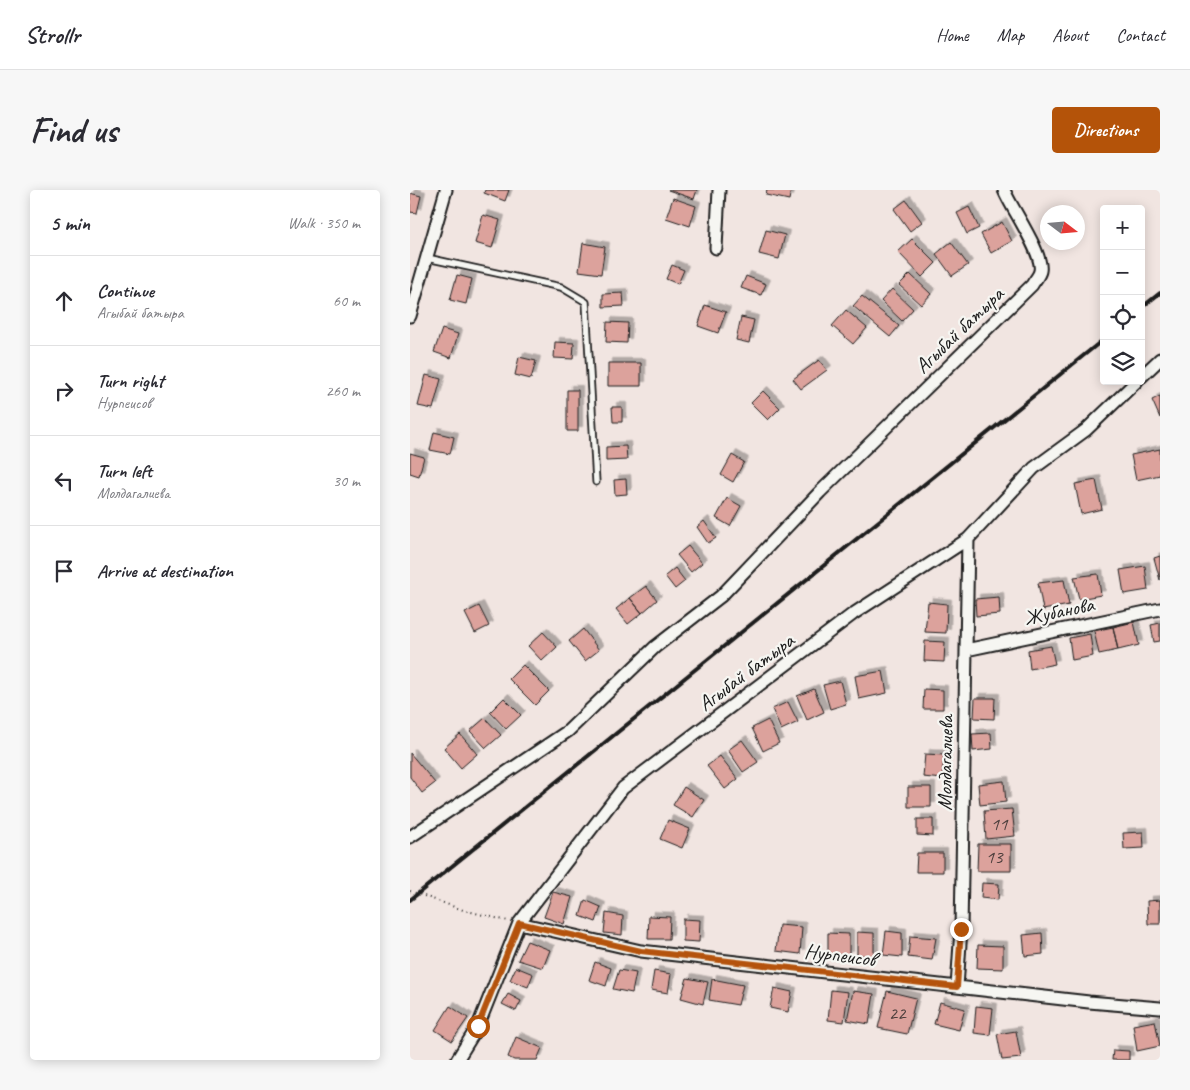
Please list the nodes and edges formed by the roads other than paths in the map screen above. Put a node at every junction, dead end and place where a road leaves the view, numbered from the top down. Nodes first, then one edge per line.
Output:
1 (446, 190) edge
2 (719, 190) edge
3 (1004, 190) edge
4 (716, 248) dead end
5 (427, 258) junction
6 (410, 316) edge
7 (1160, 359) edge
8 (1145, 373) edge
9 (1133, 385) edge
10 (596, 482) dead end
11 (968, 539) junction
12 (1160, 609) edge
13 (966, 650) junction
14 (410, 837) edge
15 (519, 923) junction
16 (957, 987) junction
17 (1160, 1008) edge
18 (457, 1060) edge

1 - 5 street
2 - 4 street
3 - 14 street, Агыбай батыра
5 - 6 street
5 - 10 lane
7 - 8 street
9 - 11 street, Агыбай батыра
11 - 13 street, Молдагалиева
11 - 15 street, Агыбай батыра
12 - 13 street, Жубанова
13 - 16 street, Молдагалиева
15 - 16 street, Нурпеисов
15 - 18 street, Агыбай батыра
16 - 17 street, Нурпеисов

